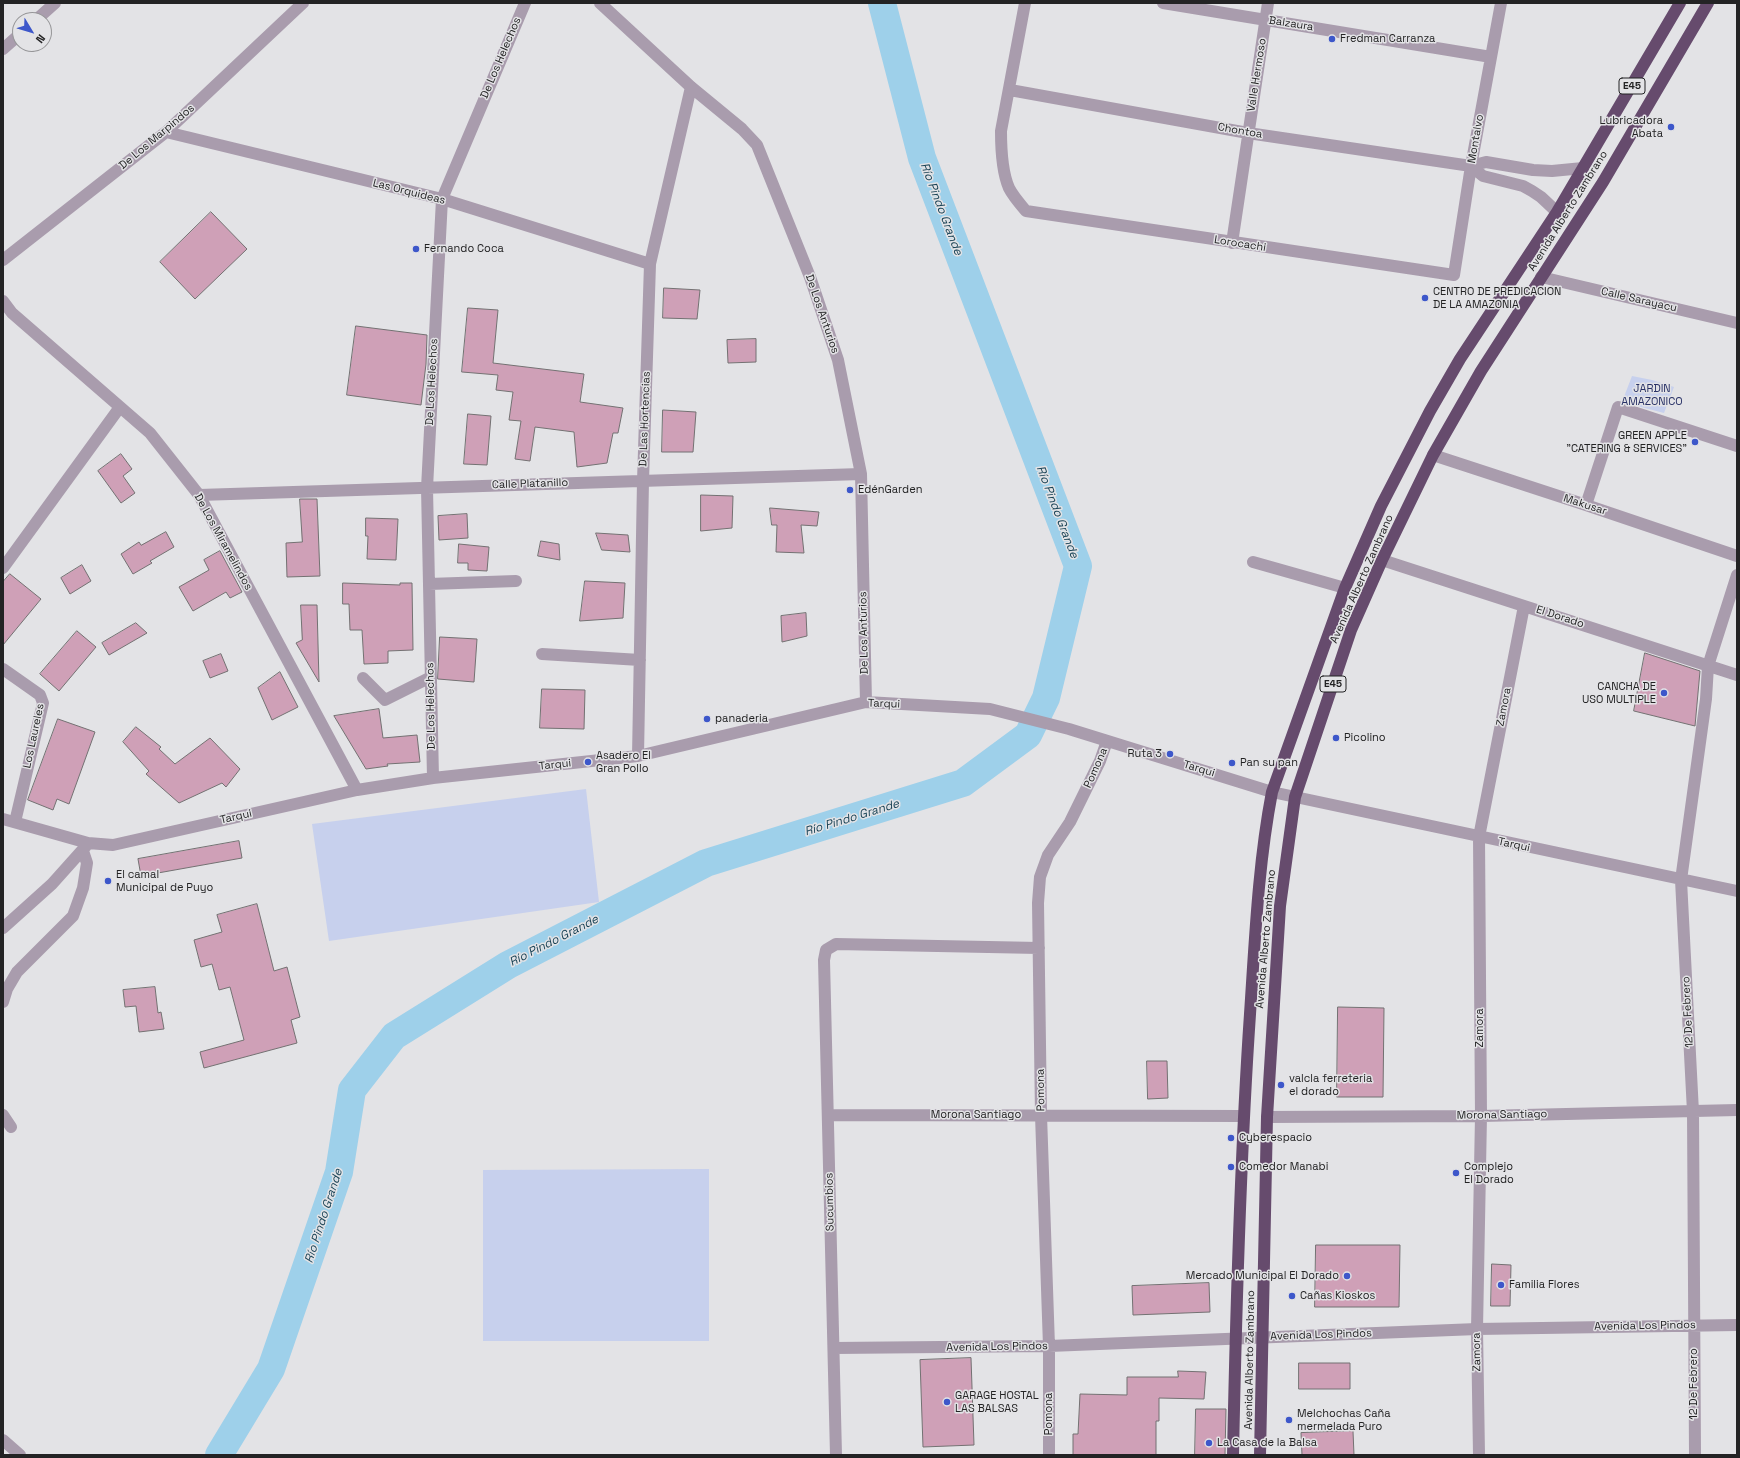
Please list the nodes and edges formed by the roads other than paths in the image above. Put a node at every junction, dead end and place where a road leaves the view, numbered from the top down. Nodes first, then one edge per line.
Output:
1 (55, 3) edge
2 (303, 3) edge
3 (525, 3) edge
4 (600, 3) edge
5 (1024, 3) edge
6 (1163, 3) edge
7 (1268, 3) edge
8 (1501, 3) edge
9 (1680, 3) edge
10 (1708, 3) edge
11 (45, 12) edge
12 (1265, 20) junction
13 (12, 42) edge
14 (3, 50) edge
15 (1491, 57) junction
16 (691, 87) junction
17 (1010, 90) junction
18 (166, 132) junction
19 (1248, 133) junction
20 (1471, 166) junction
21 (1583, 168) junction
22 (442, 199) junction
23 (1557, 212) junction
24 (1232, 243) junction
25 (3, 260) edge
26 (650, 264) junction
27 (1454, 275) joint
28 (1541, 278) junction
29 (3, 301) edge
30 (1737, 323) edge
31 (120, 407) junction
32 (1737, 446) edge
33 (1433, 455) junction
34 (861, 474) junction
35 (643, 481) junction
36 (427, 488) junction
37 (199, 495) junction
38 (1586, 505) junction
39 (1737, 556) edge
40 (1382, 560) junction
41 (1253, 562) dead end
42 (3, 568) edge
43 (1737, 575) edge
44 (516, 581) dead end
45 (429, 584) junction
46 (1345, 588) junction
47 (1524, 606) junction
48 (542, 654) dead end
49 (640, 660) junction
50 (1708, 666) junction
51 (3, 669) edge
52 (1737, 675) edge
53 (431, 677) junction
54 (363, 678) dead end
55 (866, 702) junction
56 (1107, 741) junction
57 (638, 756) junction
58 (432, 778) junction
59 (357, 790) junction
60 (1272, 792) junction
61 (1295, 797) junction
62 (3, 819) edge
63 (15, 822) junction
64 (1479, 837) junction
65 (86, 847) junction
66 (1681, 880) junction
67 (1737, 892) edge
68 (3, 928) edge
69 (1039, 948) junction
70 (3, 1002) edge
71 (1737, 1110) edge
72 (1693, 1112) junction
73 (3, 1115) edge
74 (828, 1115) junction
75 (1041, 1115) junction
76 (1243, 1116) junction
77 (1480, 1116) junction
78 (1267, 1117) junction
79 (11, 1127) dead end
80 (1694, 1326) junction
81 (1737, 1326) edge
82 (1477, 1329) junction
83 (1235, 1338) junction
84 (1264, 1338) junction
85 (1049, 1346) junction
86 (834, 1348) junction
87 (3, 1440) edge
88 (20, 1455) edge
89 (836, 1455) edge
90 (1049, 1455) edge
91 (1233, 1455) edge
92 (1260, 1455) edge
93 (1479, 1455) edge
94 (1695, 1455) edge

1 - 11 street
2 - 18 street, De Los Marpindos
3 - 22 street, De Los Helechos
4 - 16 street, De Los Anturios
5 - 17 street
6 - 12 street, Balzaura
7 - 12 street, Valle Hermoso
8 - 15 street, Montalvo
9 - 21 highway, Avenida Alberto Zambrano / E45
10 - 28 highway, Avenida Alberto Zambrano / E45
12 - 15 street, Balzaura
12 - 19 street, Valle Hermoso
13 - 14 street
15 - 20 street, Montalvo
16 - 26 street, De Las Hortencias
16 - 34 street, De Los Anturios
17 - 19 street, Chontoa
17 - 24 street, Lorocachi
18 - 22 street, Las Orquideas
18 - 25 street, De Los Marpindos
19 - 20 street, Chontoa
19 - 24 street, Valle Hermoso
20 - 21 street, Chontoa
20 - 23 street, Chontoa
20 - 27 street, Montalvo
21 - 23 highway, Avenida Alberto Zambrano / E45
22 - 26 street, Las Orquideas
22 - 36 street, De Los Helechos
23 - 46 highway, Avenida Alberto Zambrano / E45
24 - 27 street, Lorocachi
26 - 35 street, De Las Hortencias
28 - 30 street, Calle Sarayacu
28 - 33 highway, Avenida Alberto Zambrano / E45
29 - 31 street, De Los Miramelindos
31 - 37 street, De Los Miramelindos
31 - 42 street
32 - 38 street
33 - 38 street, Makusar
33 - 40 highway, Avenida Alberto Zambrano / E45
34 - 35 street, Calle Platanillo
34 - 55 street, De Los Anturios
35 - 36 street, Calle Platanillo
35 - 49 street, De Las Hortencias
36 - 37 street, Calle Platanillo
36 - 45 street, De Los Helechos
37 - 59 street, De Los Miramelindos
38 - 39 street, Makusar
40 - 47 street, El Dorado
40 - 61 highway, Avenida Alberto Zambrano / E45
41 - 46 street
43 - 50 street, 12 De Febrero
44 - 45 street
45 - 53 street, De Los Helechos
46 - 60 highway, Avenida Alberto Zambrano / E45
47 - 50 street, El Dorado
47 - 64 street, Zamora
48 - 49 street
49 - 57 street, De Las Hortencias
50 - 52 street, El Dorado
50 - 66 street, 12 De Febrero
51 - 63 street, Los Laureles
53 - 54 street
53 - 58 street, De Los Helechos
55 - 56 street, Tarqui
55 - 57 street, Tarqui
56 - 60 street, Tarqui
56 - 69 street, Pomona
57 - 58 street, Tarqui
58 - 59 street, Tarqui
59 - 65 street, Tarqui
60 - 61 street, Tarqui
60 - 76 highway, Avenida Alberto Zambrano / E45
61 - 64 street, Tarqui
61 - 78 highway, Avenida Alberto Zambrano / E45
62 - 63 street, Tarqui
63 - 65 street, Tarqui
64 - 66 street, Tarqui
64 - 77 street, Zamora
65 - 68 street
65 - 70 street
66 - 67 street, Tarqui
66 - 72 street, 12 De Febrero
69 - 74 street, Sucumbios
69 - 75 street, Pomona
71 - 72 street, Morona Santiago
72 - 77 street, Morona Santiago
72 - 80 street, 12 De Febrero
73 - 79 street
74 - 75 street, Morona Santiago
74 - 86 street, Sucumbios
75 - 76 street, Morona Santiago
75 - 85 street, Pomona
76 - 83 highway, Avenida Alberto Zambrano / E45
77 - 78 street, Morona Santiago
77 - 82 street, Zamora
78 - 84 highway, Avenida Alberto Zambrano / E45
80 - 81 street, Avenida Los Pindos
80 - 82 street, Avenida Los Pindos
80 - 94 street, 12 De Febrero
82 - 84 street, Avenida Los Pindos
82 - 93 street, Zamora
83 - 84 street, Avenida Los Pindos
83 - 85 street, Avenida Los Pindos
83 - 91 highway, Avenida Alberto Zambrano / E45
84 - 92 highway, Avenida Alberto Zambrano / E45
85 - 86 street, Avenida Los Pindos
85 - 90 street, Pomona
86 - 89 street, Sucumbios
87 - 88 street

